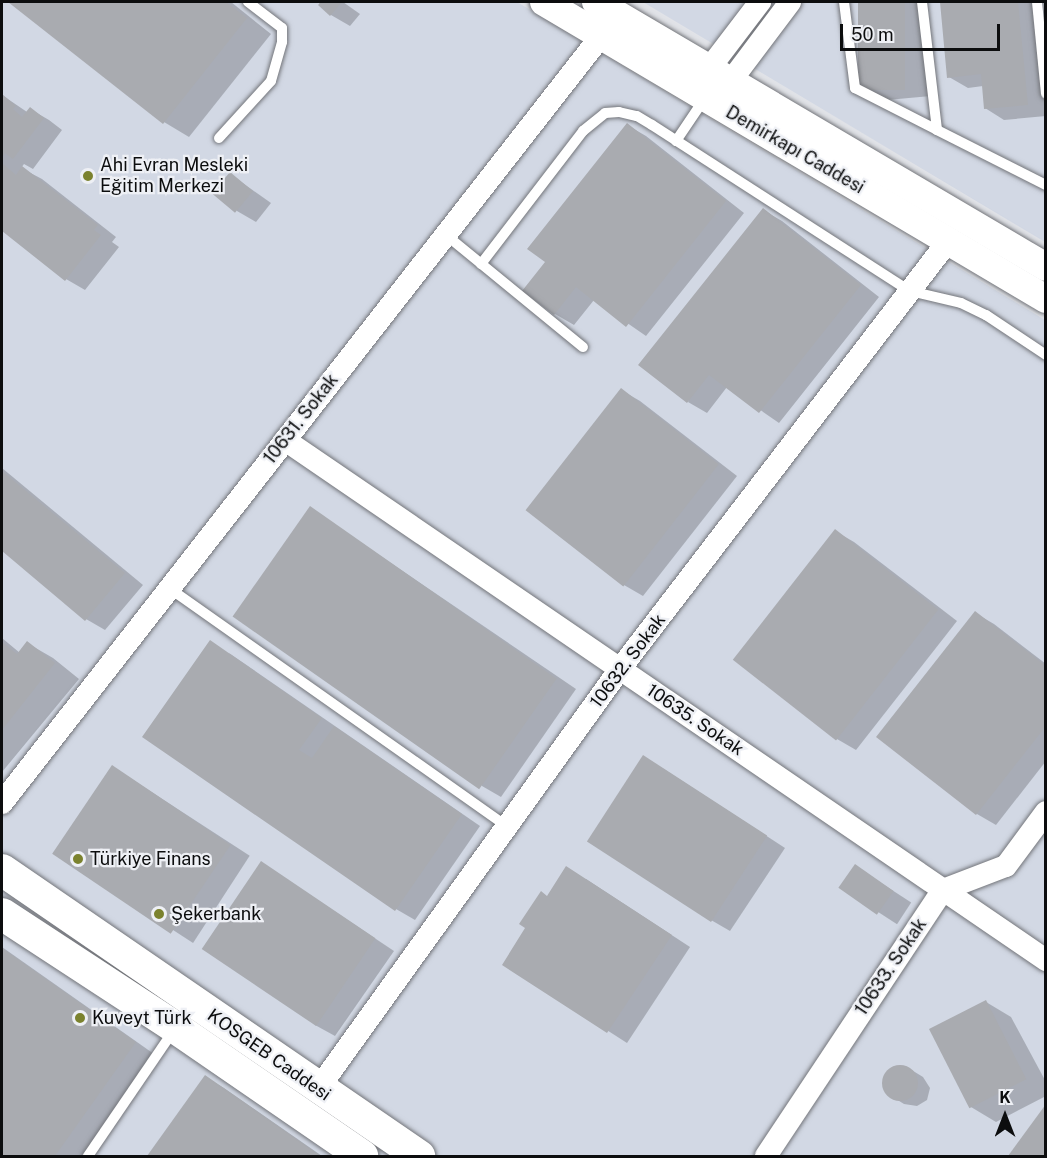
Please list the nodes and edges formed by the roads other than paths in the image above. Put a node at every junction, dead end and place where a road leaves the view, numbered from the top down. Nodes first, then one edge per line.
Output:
1 (248, 2) edge
2 (544, 2) edge
3 (596, 2) edge
4 (760, 2) edge
5 (790, 2) edge
6 (844, 2) edge
7 (922, 2) edge
8 (1037, 2) edge
9 (601, 36) junction
10 (711, 88) junction
11 (1046, 94) edge
12 (937, 130) junction
13 (219, 138) dead end
14 (676, 141) junction
15 (1046, 185) edge
16 (446, 235) junction
17 (949, 240) junction
18 (481, 264) junction
19 (1046, 267) edge
20 (910, 291) junction
21 (1046, 298) edge
22 (583, 347) dead end
23 (1046, 355) edge
24 (285, 440) junction
25 (170, 588) junction
26 (620, 669) junction
27 (2, 802) edge
28 (1046, 812) edge
29 (508, 827) junction
30 (2, 870) edge
31 (943, 890) junction
32 (2, 914) edge
33 (1046, 960) edge
34 (176, 1028) junction
35 (318, 1089) junction
36 (88, 1156) edge
37 (362, 1156) edge
38 (419, 1156) edge
39 (766, 1156) edge

1 - 13 lane
2 - 9 street, Demirkapı Caddesi
3 - 10 street, Demirkapı Caddesi
4 - 10 street
5 - 10 street
6 - 12 lane
7 - 12 lane
8 - 11 lane
9 - 10 street, Demirkapı Caddesi
9 - 16 street, 10631. Sokak
10 - 14 lane
10 - 17 street, Demirkapı Caddesi
10 - 19 street, Demirkapı Caddesi
12 - 15 lane
14 - 18 lane
14 - 20 lane
16 - 18 lane
16 - 24 street, 10631. Sokak
17 - 20 street, 10632. Sokak
17 - 21 street, Demirkapı Caddesi
18 - 22 lane
20 - 23 lane
20 - 26 street, 10632. Sokak
24 - 25 street, 10631. Sokak
24 - 26 street, 10635. Sokak
25 - 27 street, 10631. Sokak
25 - 29 lane
26 - 29 street, 10632. Sokak
26 - 31 street, 10635. Sokak
28 - 31 street
29 - 35 street, 10632. Sokak
30 - 35 main road, KOSGEB Caddesi
31 - 33 street, 10635. Sokak
31 - 39 street, 10633. Sokak
32 - 34 main road, KOSGEB Caddesi
34 - 36 lane
34 - 37 main road, KOSGEB Caddesi
35 - 38 main road, KOSGEB Caddesi

